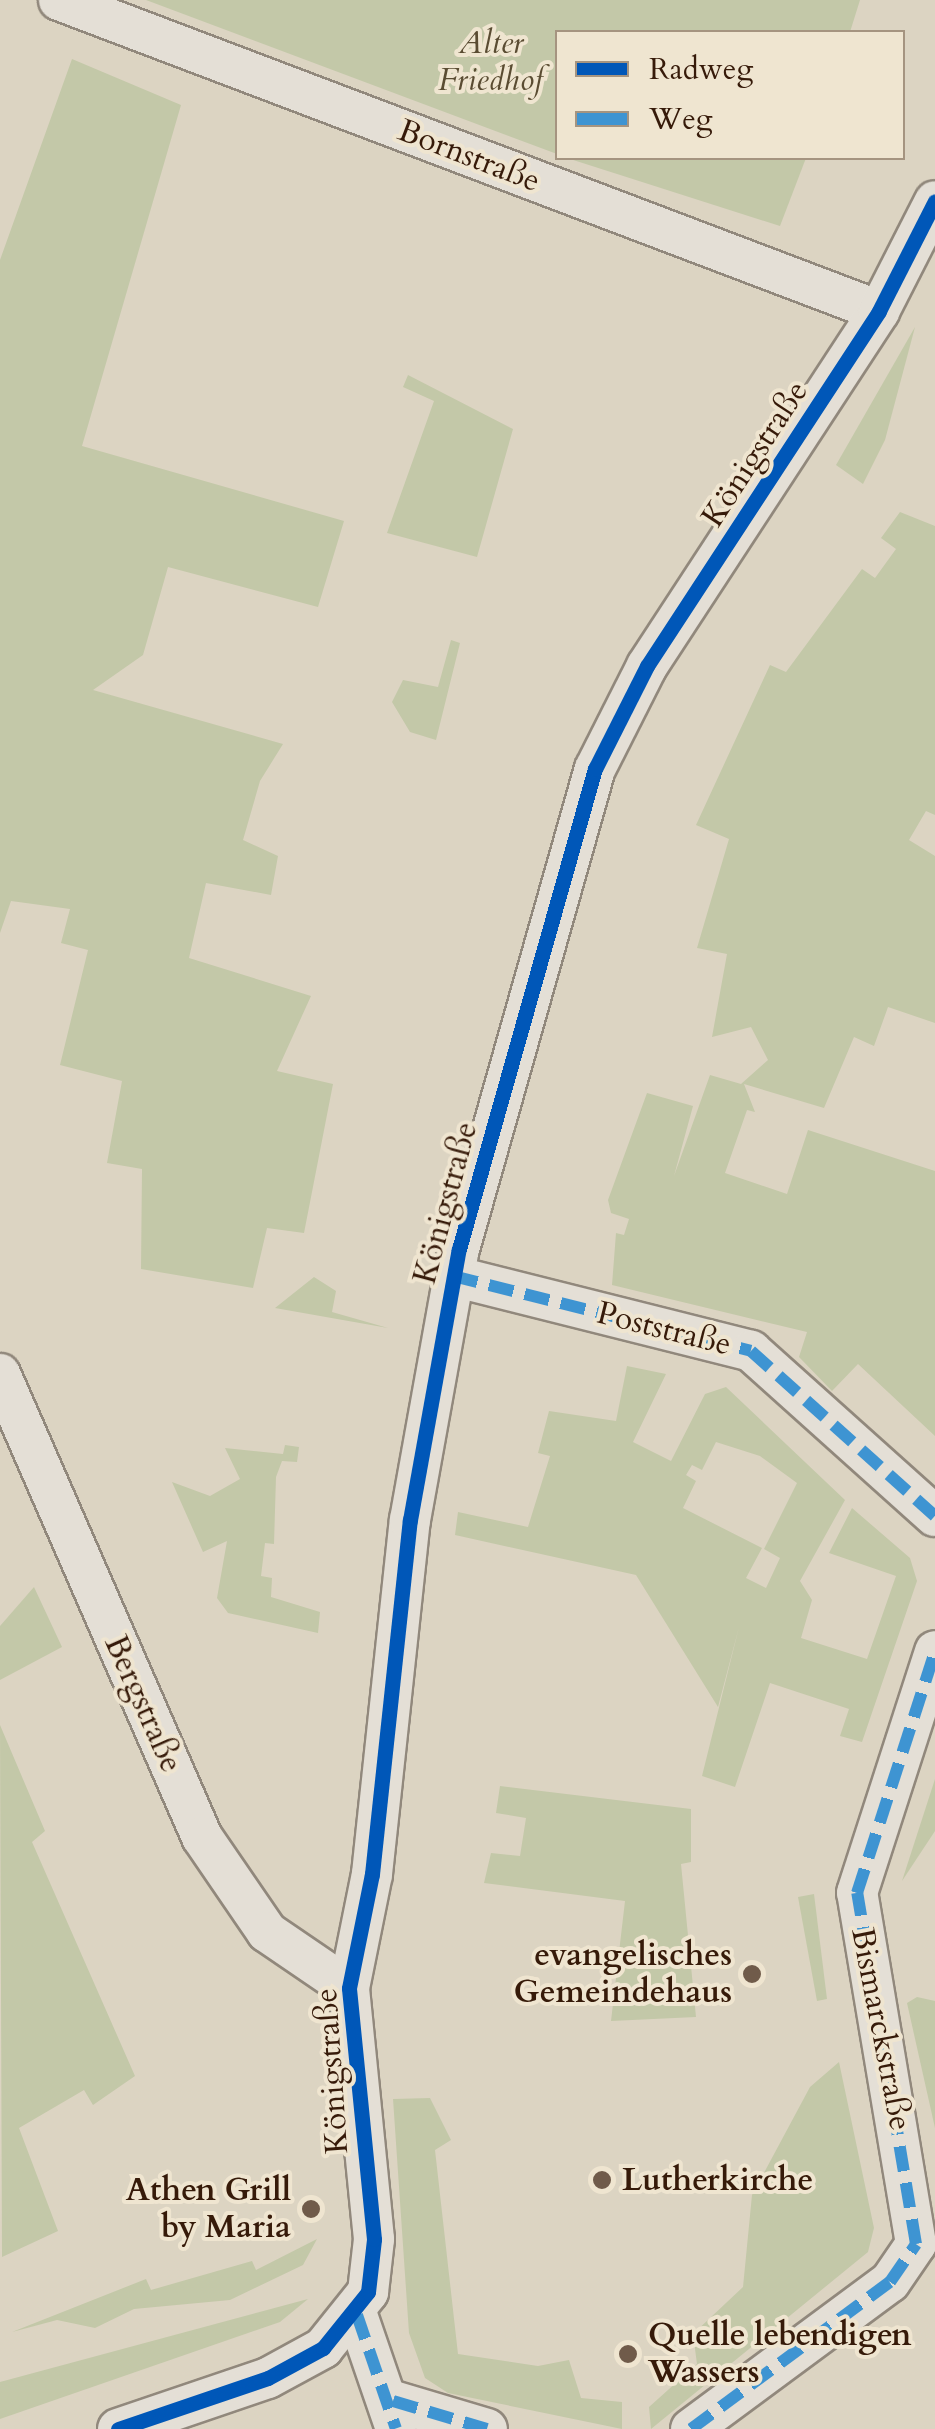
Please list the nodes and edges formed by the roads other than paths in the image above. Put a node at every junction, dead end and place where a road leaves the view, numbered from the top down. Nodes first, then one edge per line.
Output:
1 (59, 0) edge
2 (935, 202) edge
3 (879, 312) junction
4 (453, 1276) junction
5 (0, 1374) edge
6 (935, 1516) edge
7 (935, 1651) edge
8 (349, 1988) junction
9 (357, 2315) junction
10 (394, 2415) edge
11 (118, 2429) edge
12 (487, 2429) edge
13 (691, 2429) edge

1 - 3 street, Bornstraße
2 - 3 street, Königstraße
3 - 4 street, Königstraße
4 - 6 street, Poststraße
4 - 8 street, Königstraße
5 - 8 street, Bergstraße
7 - 13 street, Bismarckstraße
8 - 9 street, Königstraße
9 - 10 street
9 - 11 street
10 - 12 street

